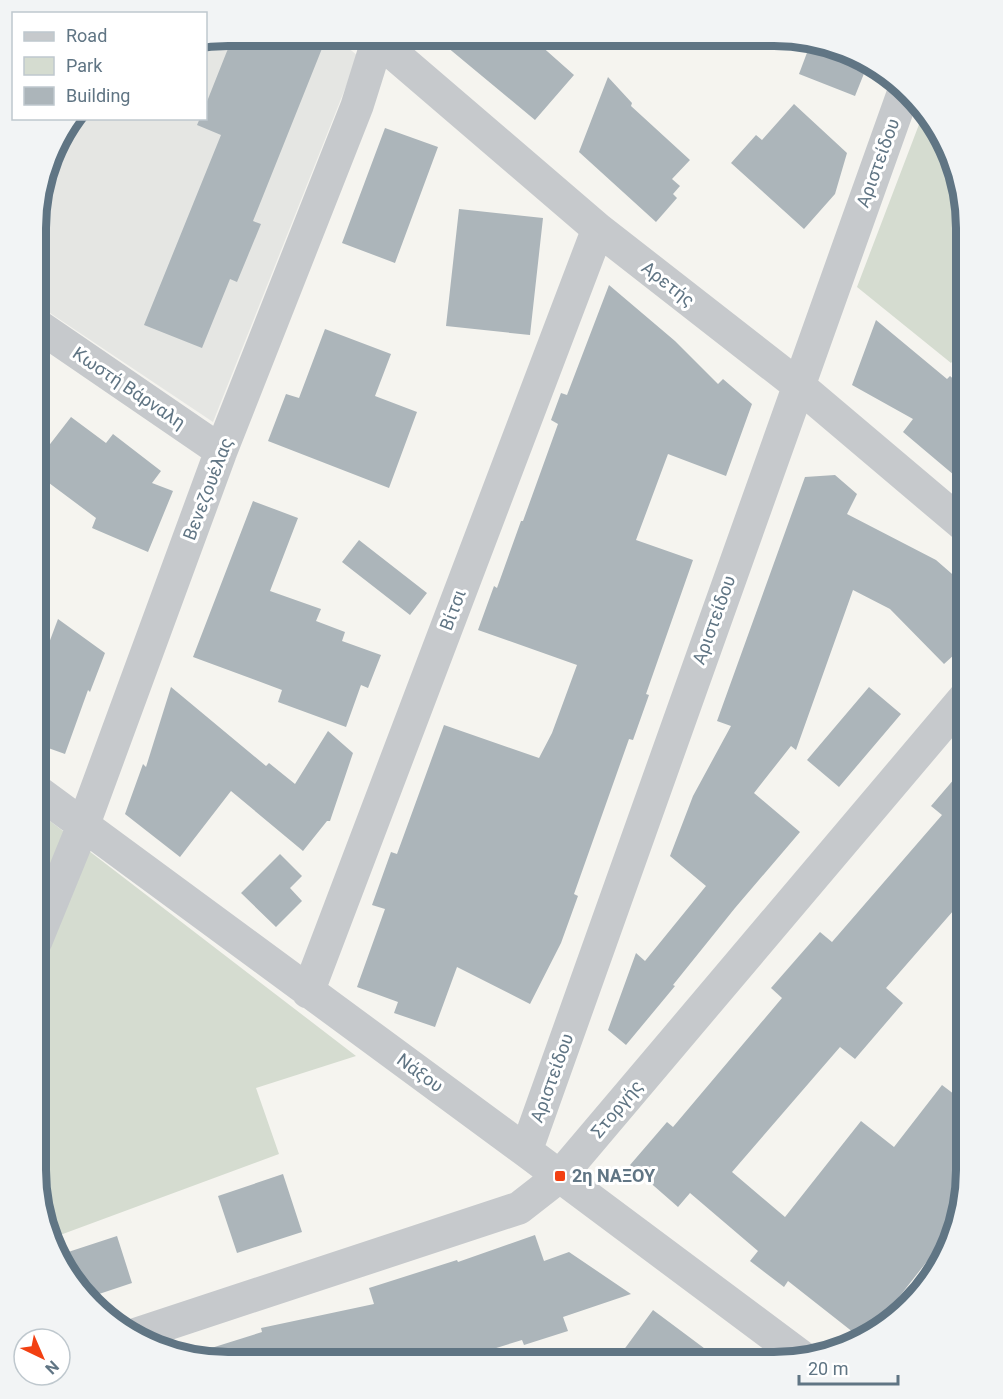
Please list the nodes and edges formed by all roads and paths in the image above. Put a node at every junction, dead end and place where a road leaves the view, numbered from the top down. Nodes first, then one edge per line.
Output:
1 (374, 46) edge
2 (385, 46) edge
3 (901, 98) edge
4 (598, 229) junction
5 (46, 331) edge
6 (798, 385) junction
7 (221, 451) junction
8 (956, 519) edge
9 (956, 708) edge
10 (46, 798) edge
11 (82, 826) junction
12 (46, 916) edge
13 (308, 992) junction
14 (526, 1151) junction
15 (560, 1176) junction
16 (144, 1331) edge
17 (794, 1351) edge

1 - 7 street, Βενεζουέλας
2 - 4 street, Αρετής
3 - 6 street, Αριστείδου
4 - 6 street, Αρετής
4 - 13 street, Βίτσι
5 - 7 street, Κωστή Βάρναλη
6 - 8 street, Αρετής
6 - 14 street, Αριστείδου
7 - 11 street, Βενεζουέλας
9 - 15 street, Στοργής
10 - 11 street, Νάξου
11 - 12 street, Βενεζουέλας
11 - 13 street, Νάξου
13 - 14 street, Νάξου
14 - 15 street, Νάξου
15 - 16 street, Στοργής
15 - 17 street, Νάξου

